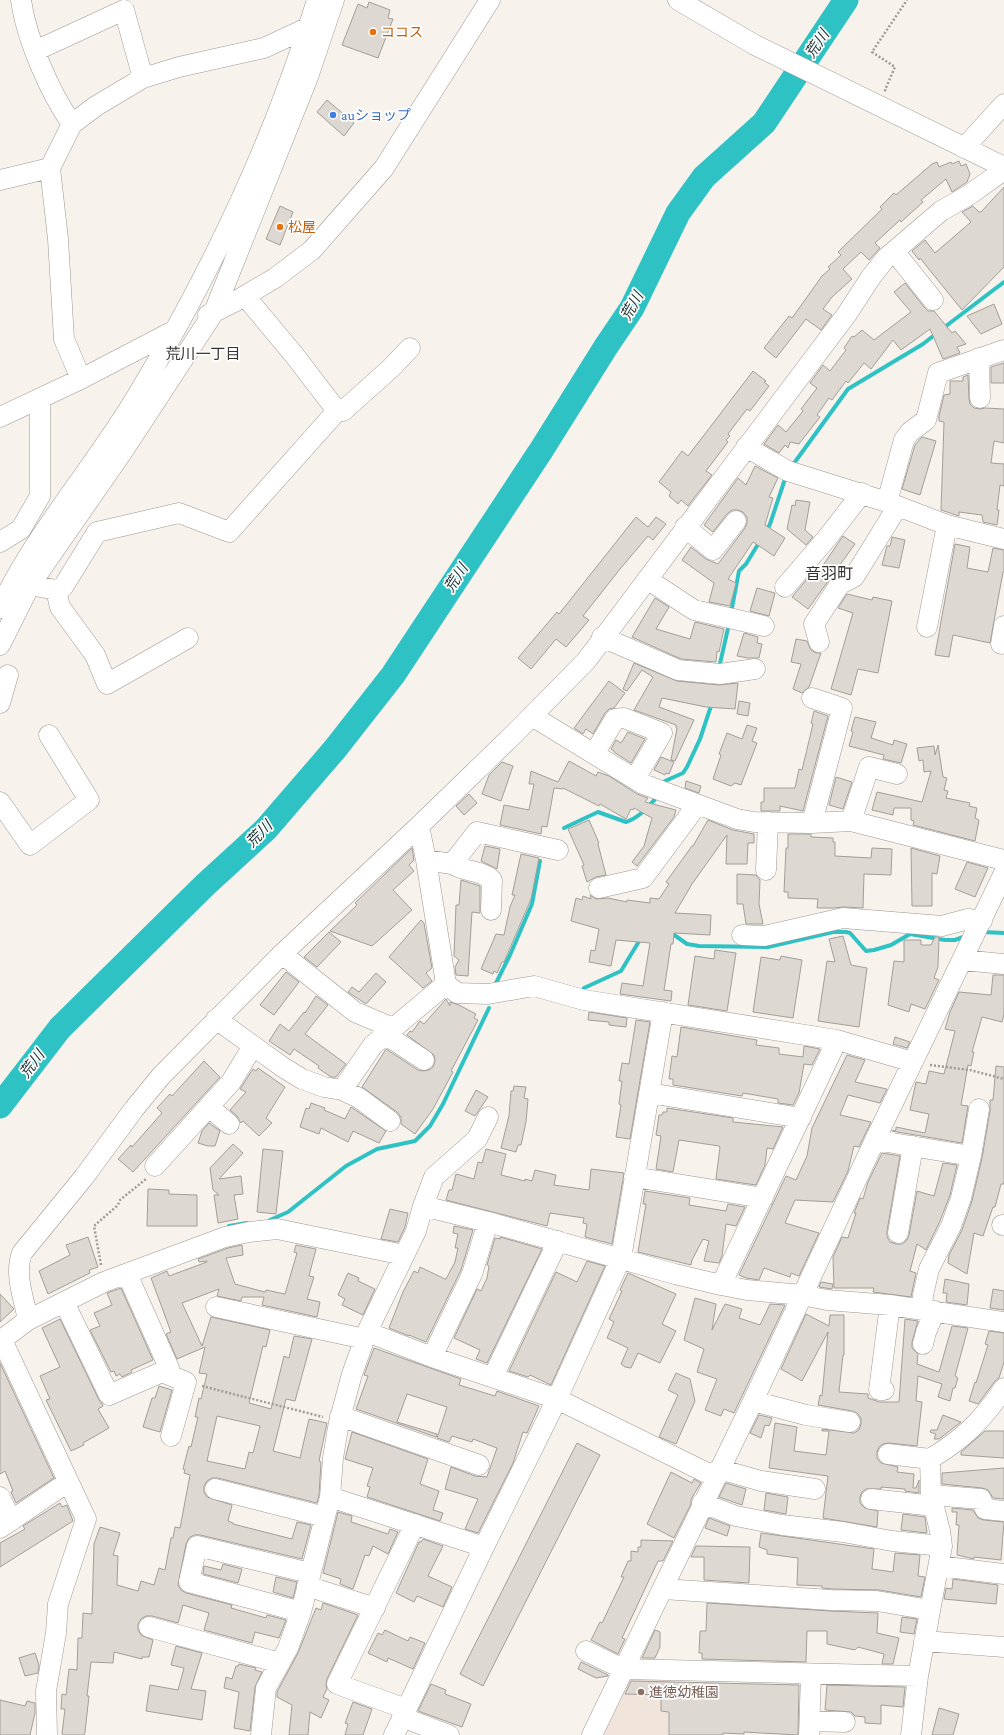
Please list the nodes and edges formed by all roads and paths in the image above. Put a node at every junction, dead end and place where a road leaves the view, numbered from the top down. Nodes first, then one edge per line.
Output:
1 (21, 0) edge
2 (317, 0) edge
3 (334, 0) edge
4 (490, 0) edge
5 (907, 0) edge
6 (687, 4) edge
7 (309, 28) junction
8 (35, 51) junction
9 (143, 78) junction
10 (891, 94) dead end
11 (1004, 104) edge
12 (72, 124) junction
13 (962, 147) junction
14 (50, 168) junction
15 (1004, 169) edge
16 (0, 180) edge
17 (894, 251) junction
18 (245, 296) junction
19 (933, 300) dead end
20 (214, 312) junction
21 (175, 330) junction
22 (410, 348) dead end
23 (1004, 350) edge
24 (979, 358) junction
25 (81, 379) junction
26 (980, 398) dead end
27 (40, 399) junction
28 (337, 411) junction
29 (0, 417) edge
30 (746, 447) junction
31 (862, 493) junction
32 (893, 504) junction
33 (736, 521) dead end
34 (947, 524) junction
35 (23, 526) junction
36 (685, 527) junction
37 (40, 538) junction
38 (1004, 539) edge
39 (0, 542) edge
40 (647, 579) junction
41 (30, 585) junction
42 (785, 587) dead end
43 (56, 590) junction
44 (0, 608) edge
45 (764, 626) dead end
46 (927, 627) dead end
47 (602, 637) junction
48 (188, 638) dead end
49 (819, 642) dead end
50 (0, 645) edge
51 (755, 669) dead end
52 (8, 675) dead end
53 (812, 698) dead end
54 (0, 703) edge
55 (532, 716) junction
56 (49, 735) dead end
57 (594, 754) junction
58 (897, 774) dead end
59 (635, 779) junction
60 (0, 802) edge
61 (697, 805) junction
62 (851, 821) junction
63 (768, 822) junction
64 (812, 823) junction
65 (419, 826) junction
66 (558, 850) dead end
67 (426, 860) junction
68 (1004, 860) edge
69 (452, 864) junction
70 (766, 870) dead end
71 (1004, 873) edge
72 (599, 888) dead end
73 (491, 910) dead end
74 (978, 929) junction
75 (742, 935) dead end
76 (282, 954) junction
77 (962, 960) junction
78 (1004, 964) edge
79 (446, 984) junction
80 (663, 1012) junction
81 (216, 1019) junction
82 (389, 1031) junction
83 (837, 1040) junction
84 (253, 1046) junction
85 (424, 1060) dead end
86 (913, 1062) junction
87 (1004, 1079) edge
88 (342, 1090) junction
89 (649, 1093) junction
90 (209, 1107) junction
91 (979, 1109) dead end
92 (488, 1118) dead end
93 (801, 1118) junction
94 (390, 1120) dead end
95 (229, 1124) dead end
96 (875, 1140) junction
97 (913, 1146) junction
98 (970, 1156) junction
99 (155, 1166) joint
100 (634, 1177) junction
101 (763, 1198) junction
102 (423, 1206) junction
103 (488, 1222) junction
104 (898, 1233) dead end
105 (558, 1242) junction
106 (404, 1255) junction
107 (621, 1258) junction
108 (127, 1274) junction
109 (104, 1282) junction
110 (721, 1285) junction
111 (802, 1295) junction
112 (64, 1302) junction
113 (890, 1305) junction
114 (216, 1307) dead end
115 (929, 1310) junction
116 (28, 1320) junction
117 (1004, 1322) edge
118 (366, 1335) junction
119 (1, 1341) edge
120 (923, 1344) dead end
121 (432, 1357) junction
122 (162, 1372) junction
123 (493, 1377) junction
124 (186, 1382) junction
125 (1004, 1388) edge
126 (884, 1390) dead end
127 (557, 1399) junction
128 (753, 1401) junction
129 (340, 1419) junction
130 (850, 1422) dead end
131 (171, 1436) dead end
132 (888, 1454) dead end
133 (930, 1459) junction
134 (479, 1465) dead end
135 (717, 1473) junction
136 (68, 1482) junction
137 (215, 1489) dead end
138 (815, 1489) dead end
139 (0, 1497) edge
140 (330, 1497) junction
141 (871, 1498) dead end
142 (933, 1500) junction
143 (702, 1503) junction
144 (1004, 1511) edge
145 (325, 1517) junction
146 (6, 1524) edge
147 (416, 1524) junction
148 (942, 1546) junction
149 (484, 1547) junction
150 (939, 1566) junction
151 (1004, 1574) edge
152 (308, 1580) junction
153 (663, 1589) junction
154 (375, 1608) junction
155 (930, 1610) junction
156 (301, 1612) junction
157 (149, 1627) dead end
158 (924, 1641) junction
159 (1004, 1647) edge
160 (586, 1651) dead end
161 (280, 1663) junction
162 (624, 1669) junction
163 (811, 1674) junction
164 (918, 1676) junction
165 (404, 1713) junction
166 (845, 1722) dead end
167 (809, 1728) edge
168 (440, 1733) edge
169 (46, 1735) edge
170 (261, 1735) edge
171 (394, 1735) edge
172 (592, 1735) edge
173 (911, 1735) edge

1 - 8 street
2 - 7 street
3 - 20 street
4 - 18 street
5 - 10 path
6 - 13 street
7 - 9 street
7 - 21 street
8 - 9 street
8 - 12 street
9 - 12 street
11 - 13 street
12 - 14 street
13 - 15 street
14 - 16 street
14 - 25 street
15 - 17 street
17 - 19 street
17 - 30 street
18 - 20 street
18 - 28 street
20 - 21 street
20 - 41 street
21 - 25 street
21 - 37 street
22 - 28 street
23 - 24 street
24 - 26 street
24 - 32 street
25 - 27 street
27 - 29 street
27 - 35 street
28 - 43 street
30 - 31 street
30 - 36 street
31 - 32 street
31 - 42 street
32 - 34 street
32 - 49 street
33 - 36 street
34 - 38 street
34 - 46 street
35 - 37 street
35 - 39 street
36 - 40 street
37 - 44 street
40 - 45 street
40 - 47 street
41 - 43 street
41 - 50 street
43 - 48 street
47 - 51 street
47 - 55 street
52 - 54 street
53 - 64 street
55 - 57 street
55 - 65 street
56 - 60 street
57 - 59 street
57 - 59 street
58 - 62 street
59 - 61 street
61 - 63 street
61 - 72 street
62 - 64 street
62 - 68 street
63 - 64 street
63 - 70 street
65 - 67 street
65 - 76 street
66 - 69 street
67 - 69 street
67 - 79 street
69 - 73 street
71 - 74 street
74 - 75 street
74 - 77 street
76 - 81 street
76 - 82 street
77 - 78 street
77 - 86 street
79 - 80 street
79 - 82 street
80 - 83 street
80 - 89 street
81 - 84 street
81 - 116 street
82 - 85 street
82 - 88 street
83 - 86 street
83 - 93 street
84 - 88 street
84 - 90 street
86 - 87 path
86 - 96 street
88 - 94 street
89 - 93 street
89 - 100 street
90 - 95 street
90 - 99 street
91 - 98 street
92 - 102 street
93 - 101 street
96 - 97 street
96 - 111 street
97 - 98 street
97 - 104 street
98 - 115 street
99 - 109 path
100 - 101 street
100 - 107 street
101 - 110 street
102 - 103 street
102 - 106 street
103 - 105 street
103 - 121 street
105 - 107 street
105 - 123 street
106 - 108 street
106 - 118 street
107 - 110 street
107 - 127 street
108 - 109 street
108 - 122 street
109 - 112 street
110 - 111 street
111 - 113 street
111 - 128 street
112 - 116 street
112 - 122 street
113 - 115 street
113 - 126 street
114 - 118 street
115 - 117 street
115 - 120 street
116 - 119 street
118 - 121 street
118 - 129 street
119 - 136 street
121 - 123 street
122 - 124 street
123 - 127 street
124 - 129 path
124 - 131 street
125 - 133 street
127 - 135 street
127 - 149 street
128 - 130 street
128 - 135 street
129 - 134 street
129 - 140 street
132 - 133 street
133 - 142 street
135 - 138 street
135 - 143 street
136 - 146 street
136 - 169 street
137 - 145 street
139 - 146 street
140 - 145 street
140 - 147 street
141 - 142 street
142 - 144 street
142 - 148 street
143 - 148 street
143 - 153 street
145 - 152 street
147 - 149 street
147 - 154 street
148 - 150 street
149 - 165 street
150 - 151 street
150 - 155 street
152 - 154 street
152 - 156 street
152 - 156 street
153 - 155 street
153 - 162 street
154 - 165 street
155 - 158 street
156 - 161 street
157 - 161 street
158 - 159 street
158 - 164 street
160 - 162 street
161 - 170 street
162 - 163 street
162 - 172 street
163 - 164 street
163 - 167 street
164 - 173 street
165 - 168 street
165 - 171 street
166 - 167 street

